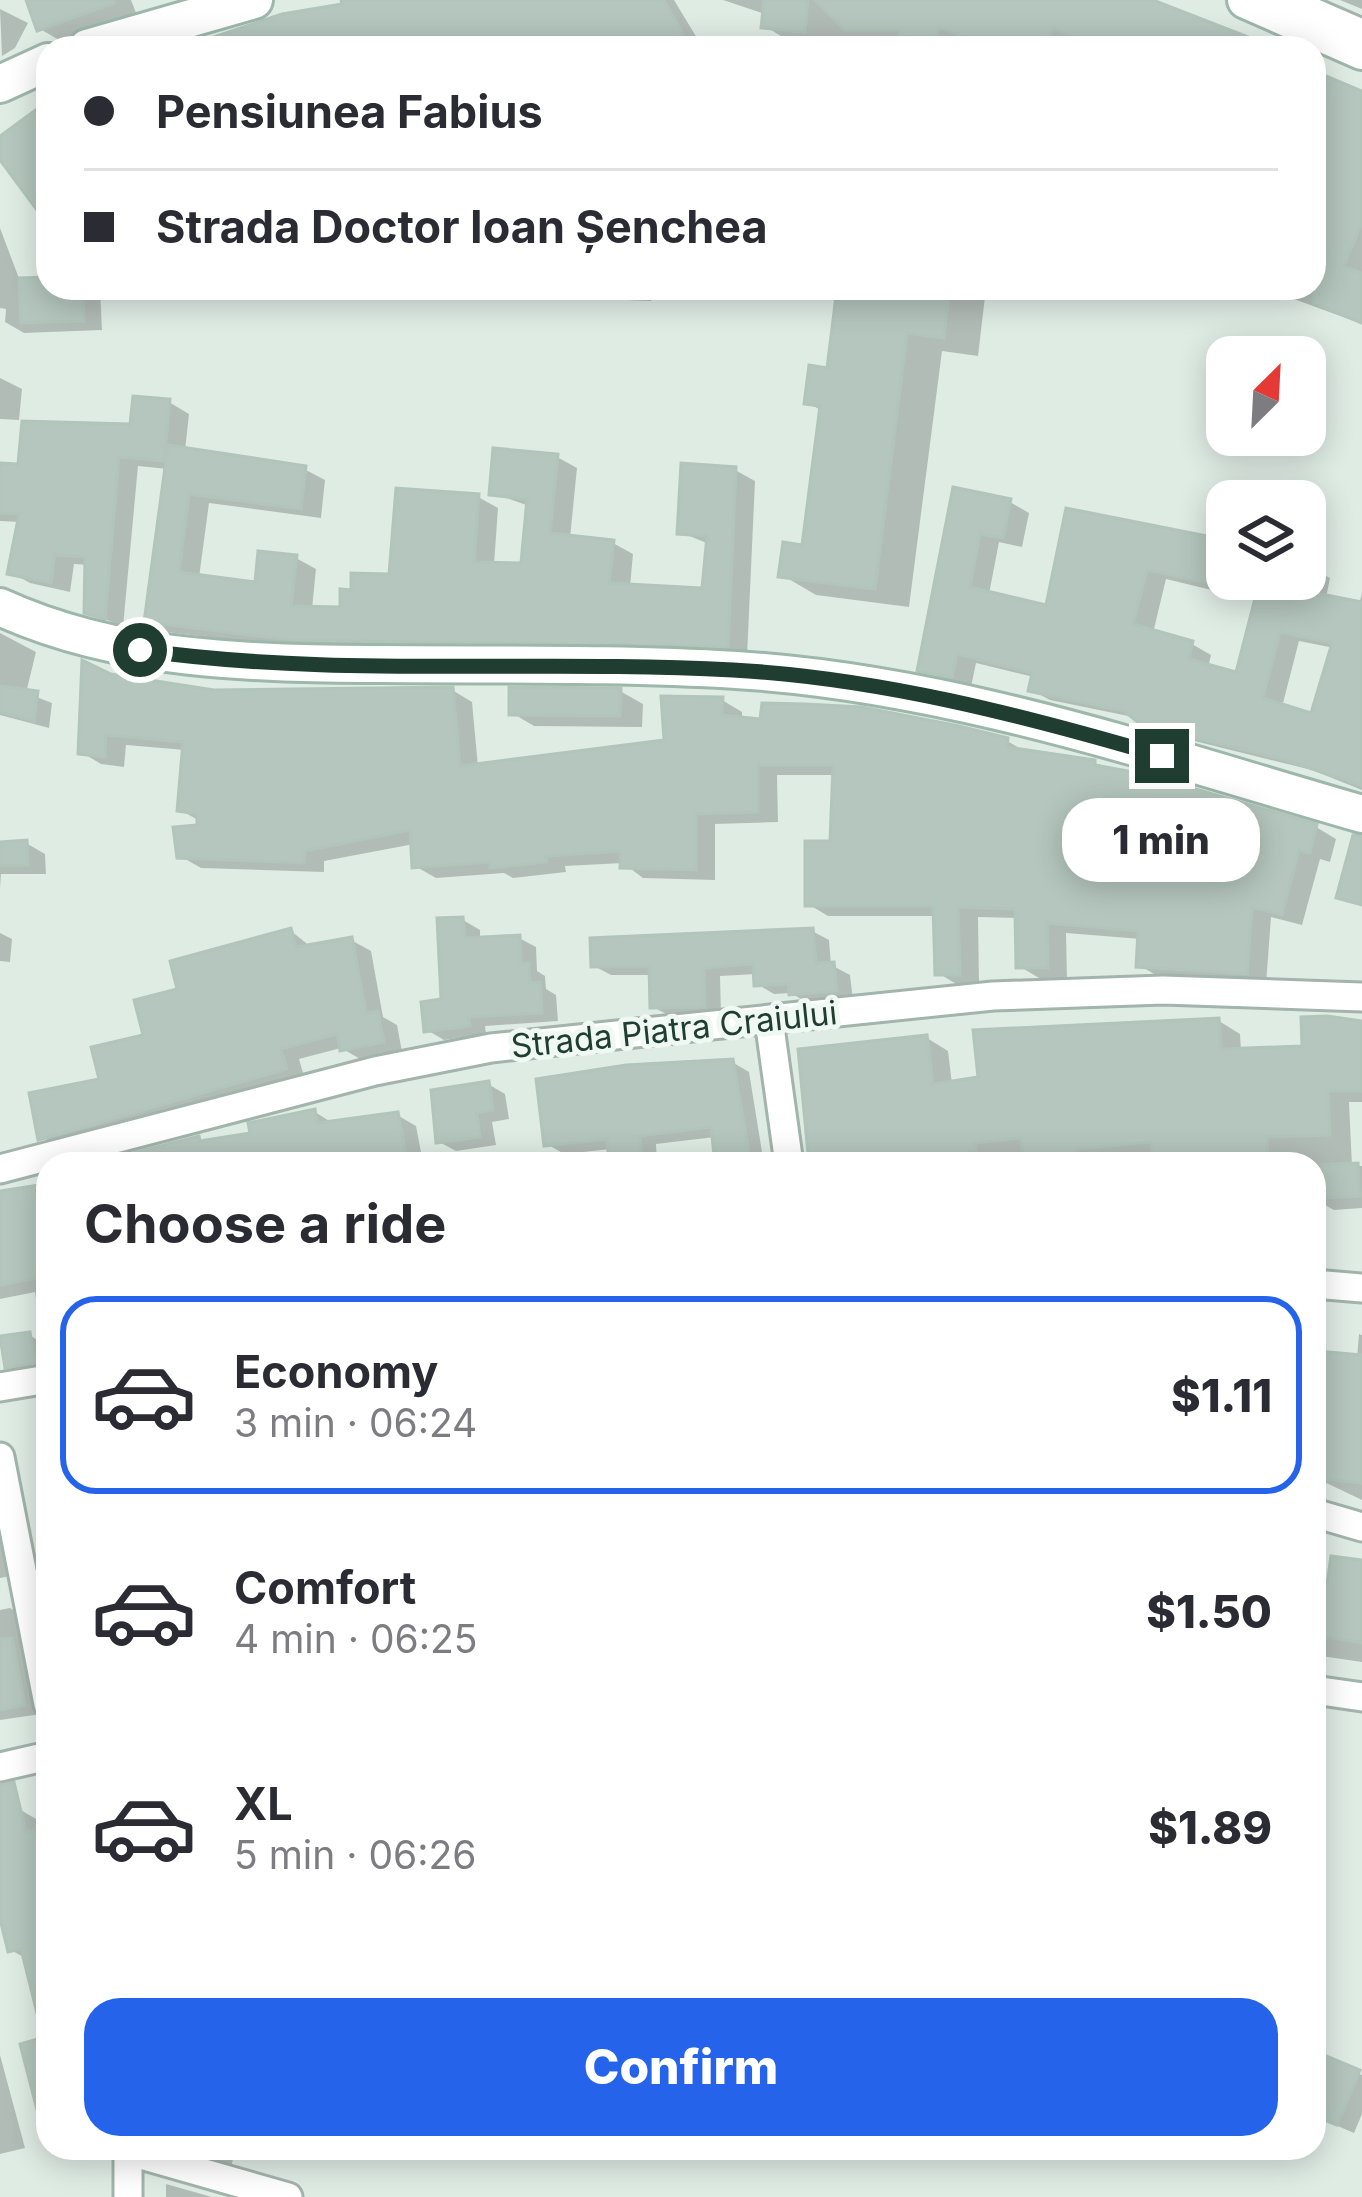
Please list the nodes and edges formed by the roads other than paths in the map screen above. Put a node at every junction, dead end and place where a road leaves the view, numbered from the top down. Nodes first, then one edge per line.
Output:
1 (197, 0) edge
2 (254, 0) edge
3 (1246, 0) edge
4 (1293, 0) edge
5 (1362, 30) edge
6 (80, 36) edge
7 (128, 36) edge
8 (1362, 51) edge
9 (36, 68) edge
10 (0, 85) edge
11 (0, 607) edge
12 (1362, 814) edge
13 (1362, 997) edge
14 (769, 1020) junction
15 (62, 1152) edge
16 (787, 1152) edge
17 (36, 1159) edge
18 (0, 1168) edge
19 (1326, 1285) edge
20 (1362, 1288) edge
21 (36, 1381) edge
22 (0, 1388) edge
23 (0, 1456) edge
24 (1326, 1516) edge
25 (1362, 1527) edge
26 (36, 1642) edge
27 (1326, 1692) edge
28 (1362, 1697) edge
29 (36, 1759) edge
30 (0, 1767) edge
31 (128, 2160) edge
32 (162, 2160) edge
33 (128, 2197) edge
34 (288, 2197) edge

1 - 6 street
2 - 7 main road
3 - 8 main road
4 - 5 street
9 - 10 main road
11 - 12 main road
13 - 14 street, Strada Piatra Craiului
14 - 15 street, Strada Piatra Craiului
14 - 16 street
17 - 18 street, Strada Piatra Craiului
19 - 20 street
21 - 22 street
23 - 26 street
24 - 25 street
27 - 28 street
29 - 30 street
31 - 33 street
32 - 34 street

